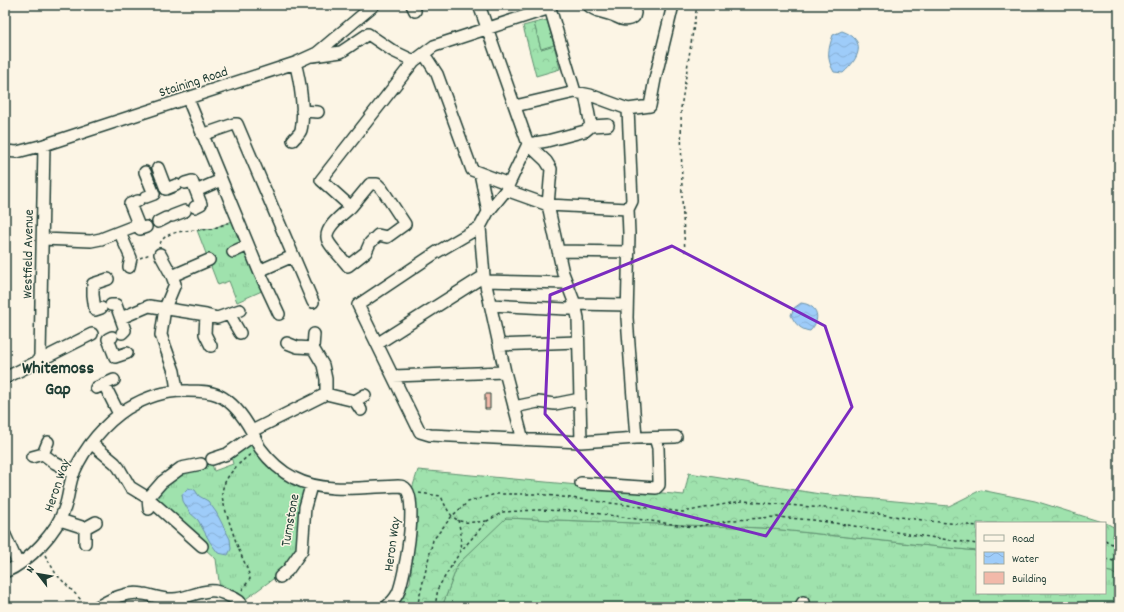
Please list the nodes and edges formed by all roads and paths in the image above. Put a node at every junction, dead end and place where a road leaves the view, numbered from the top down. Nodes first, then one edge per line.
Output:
1 (374, 5) edge
2 (479, 5) edge
3 (588, 5) edge
4 (673, 5) edge
5 (697, 5) edge
6 (611, 14) dead end
7 (488, 28) junction
8 (424, 54) junction
9 (311, 56) junction
10 (414, 61) junction
11 (295, 63) junction
12 (580, 93) junction
13 (188, 99) junction
14 (515, 106) junction
15 (628, 109) junction
16 (302, 111) junction
17 (318, 112) dead end
18 (608, 125) dead end
19 (591, 126) junction
20 (202, 135) junction
21 (293, 140) dead end
22 (528, 144) junction
23 (44, 145) junction
24 (5, 151) edge
25 (158, 168) dead end
26 (145, 172) dead end
27 (480, 173) junction
28 (221, 180) junction
29 (508, 187) junction
30 (196, 191) junction
31 (548, 205) junction
32 (351, 207) junction
33 (628, 209) junction
34 (488, 212) junction
35 (165, 219) dead end
36 (237, 219) junction
37 (480, 227) junction
38 (120, 232) junction
39 (43, 239) junction
40 (248, 245) junction
41 (558, 250) junction
42 (156, 252) junction
43 (233, 252) dead end
44 (628, 252) junction
45 (685, 252) dead end
46 (293, 256) junction
47 (209, 260) dead end
48 (130, 262) joint
49 (259, 271) junction
50 (172, 276) junction
51 (485, 278) junction
52 (108, 279) dead end
53 (567, 283) junction
54 (313, 302) dead end
55 (575, 304) junction
56 (490, 305) junction
57 (627, 305) junction
58 (165, 308) junction
59 (240, 310) dead end
60 (229, 314) junction
61 (279, 314) dead end
62 (206, 315) junction
63 (121, 318) junction
64 (240, 333) dead end
65 (92, 334) dead end
66 (314, 334) dead end
67 (578, 342) junction
68 (287, 343) dead end
69 (377, 344) junction
70 (499, 345) junction
71 (212, 346) dead end
72 (313, 348) junction
73 (127, 353) dead end
74 (37, 363) junction
75 (505, 372) junction
76 (393, 376) junction
77 (5, 378) edge
78 (105, 384) dead end
79 (177, 390) junction
80 (326, 394) junction
81 (365, 395) dead end
82 (580, 399) junction
83 (514, 407) junction
84 (119, 414) junction
85 (253, 433) junction
86 (636, 438) junction
87 (656, 438) junction
88 (676, 438) dead end
89 (523, 440) junction
90 (48, 442) dead end
91 (581, 442) junction
92 (92, 443) junction
93 (260, 447) junction
94 (43, 454) junction
95 (32, 457) dead end
96 (212, 459) dead end
97 (201, 464) dead end
98 (74, 473) junction
99 (580, 483) dead end
100 (311, 486) junction
101 (408, 491) junction
102 (149, 503) junction
103 (452, 516) junction
104 (60, 520) junction
105 (458, 520) junction
106 (487, 521) junction
107 (96, 522) dead end
108 (976, 526) edge
109 (84, 528) junction
110 (5, 535) edge
111 (1106, 541) edge
112 (85, 543) dead end
113 (976, 544) edge
114 (202, 546) dead end
115 (39, 547) junction
116 (1119, 548) edge
117 (460, 552) junction
118 (1106, 559) edge
119 (18, 564) junction
120 (1119, 565) edge
121 (5, 572) edge
122 (280, 577) dead end
123 (240, 603) edge
124 (88, 607) edge
125 (97, 607) edge
126 (386, 607) edge
127 (417, 607) edge
128 (435, 607) edge

1 - 9 street, Staining Road
2 - 7 street
3 - 6 street
4 - 15 street
5 - 45 path
7 - 8 street
7 - 12 street
7 - 14 street
8 - 10 street
8 - 27 street
9 - 10 street
9 - 11 street, Staining Road
10 - 32 street
11 - 13 street, Staining Road
11 - 16 street
12 - 14 street
12 - 15 street
12 - 19 street
13 - 20 street
13 - 23 street, Staining Road
14 - 22 street
15 - 33 street
16 - 17 street
16 - 21 street
18 - 19 street
19 - 22 street
20 - 28 street
20 - 46 street
22 - 29 street
22 - 31 street
23 - 24 street, Staining Road
23 - 39 street, Westfield Avenue
25 - 30 street
26 - 38 street
27 - 29 street
27 - 34 street
28 - 30 street
28 - 36 street
29 - 31 street
29 - 34 street
30 - 35 street
31 - 33 street
31 - 41 street
32 - 32 street
33 - 44 street
34 - 37 street
36 - 40 street
36 - 42 path
37 - 51 street
37 - 69 street
38 - 39 street
38 - 48 street
39 - 74 street, Westfield Avenue
40 - 43 street
40 - 49 street
41 - 44 street
41 - 53 street
42 - 48 path
42 - 50 street
44 - 57 street
46 - 49 street
46 - 54 street
47 - 50 street
49 - 61 street
50 - 58 street
51 - 53 street
51 - 56 street
51 - 69 street
52 - 63 street
53 - 55 street
55 - 56 street
55 - 57 street
55 - 67 street
56 - 70 street
57 - 86 street
58 - 62 street
58 - 63 street
58 - 79 street
59 - 60 street
60 - 62 street
60 - 64 street
62 - 71 street
63 - 73 street
65 - 74 street
66 - 72 street
67 - 70 street
67 - 82 street
68 - 72 street
69 - 76 street
70 - 75 street
72 - 80 street
74 - 77 street
75 - 76 street
75 - 83 street
76 - 89 street
78 - 84 street
79 - 84 street, Heron Way
79 - 85 street, Heron Way
80 - 81 street
80 - 85 street
82 - 83 street
82 - 91 street
83 - 89 street
84 - 92 street, Heron Way
85 - 93 street, Heron Way
85 - 96 street
86 - 87 street
86 - 91 street
87 - 88 street
87 - 99 street
89 - 91 street
90 - 94 street
92 - 98 street, Heron Way
92 - 102 street
93 - 100 street, Heron Way
93 - 123 path
94 - 95 street
94 - 98 street
97 - 102 street
98 - 104 street, Heron Way
100 - 101 street, Heron Way
100 - 122 street, Turnstone
101 - 103 path
101 - 126 street, Heron Way
102 - 114 street
103 - 105 path
103 - 108 path
103 - 127 path
104 - 109 street
104 - 115 street, Heron Way
105 - 106 path
105 - 117 path
106 - 113 path
106 - 117 path
107 - 109 street
109 - 112 street
110 - 119 street
111 - 116 path
115 - 119 street, Heron Way
115 - 124 path
117 - 128 path
118 - 120 path
119 - 121 street, Heron Way
123 - 125 street

